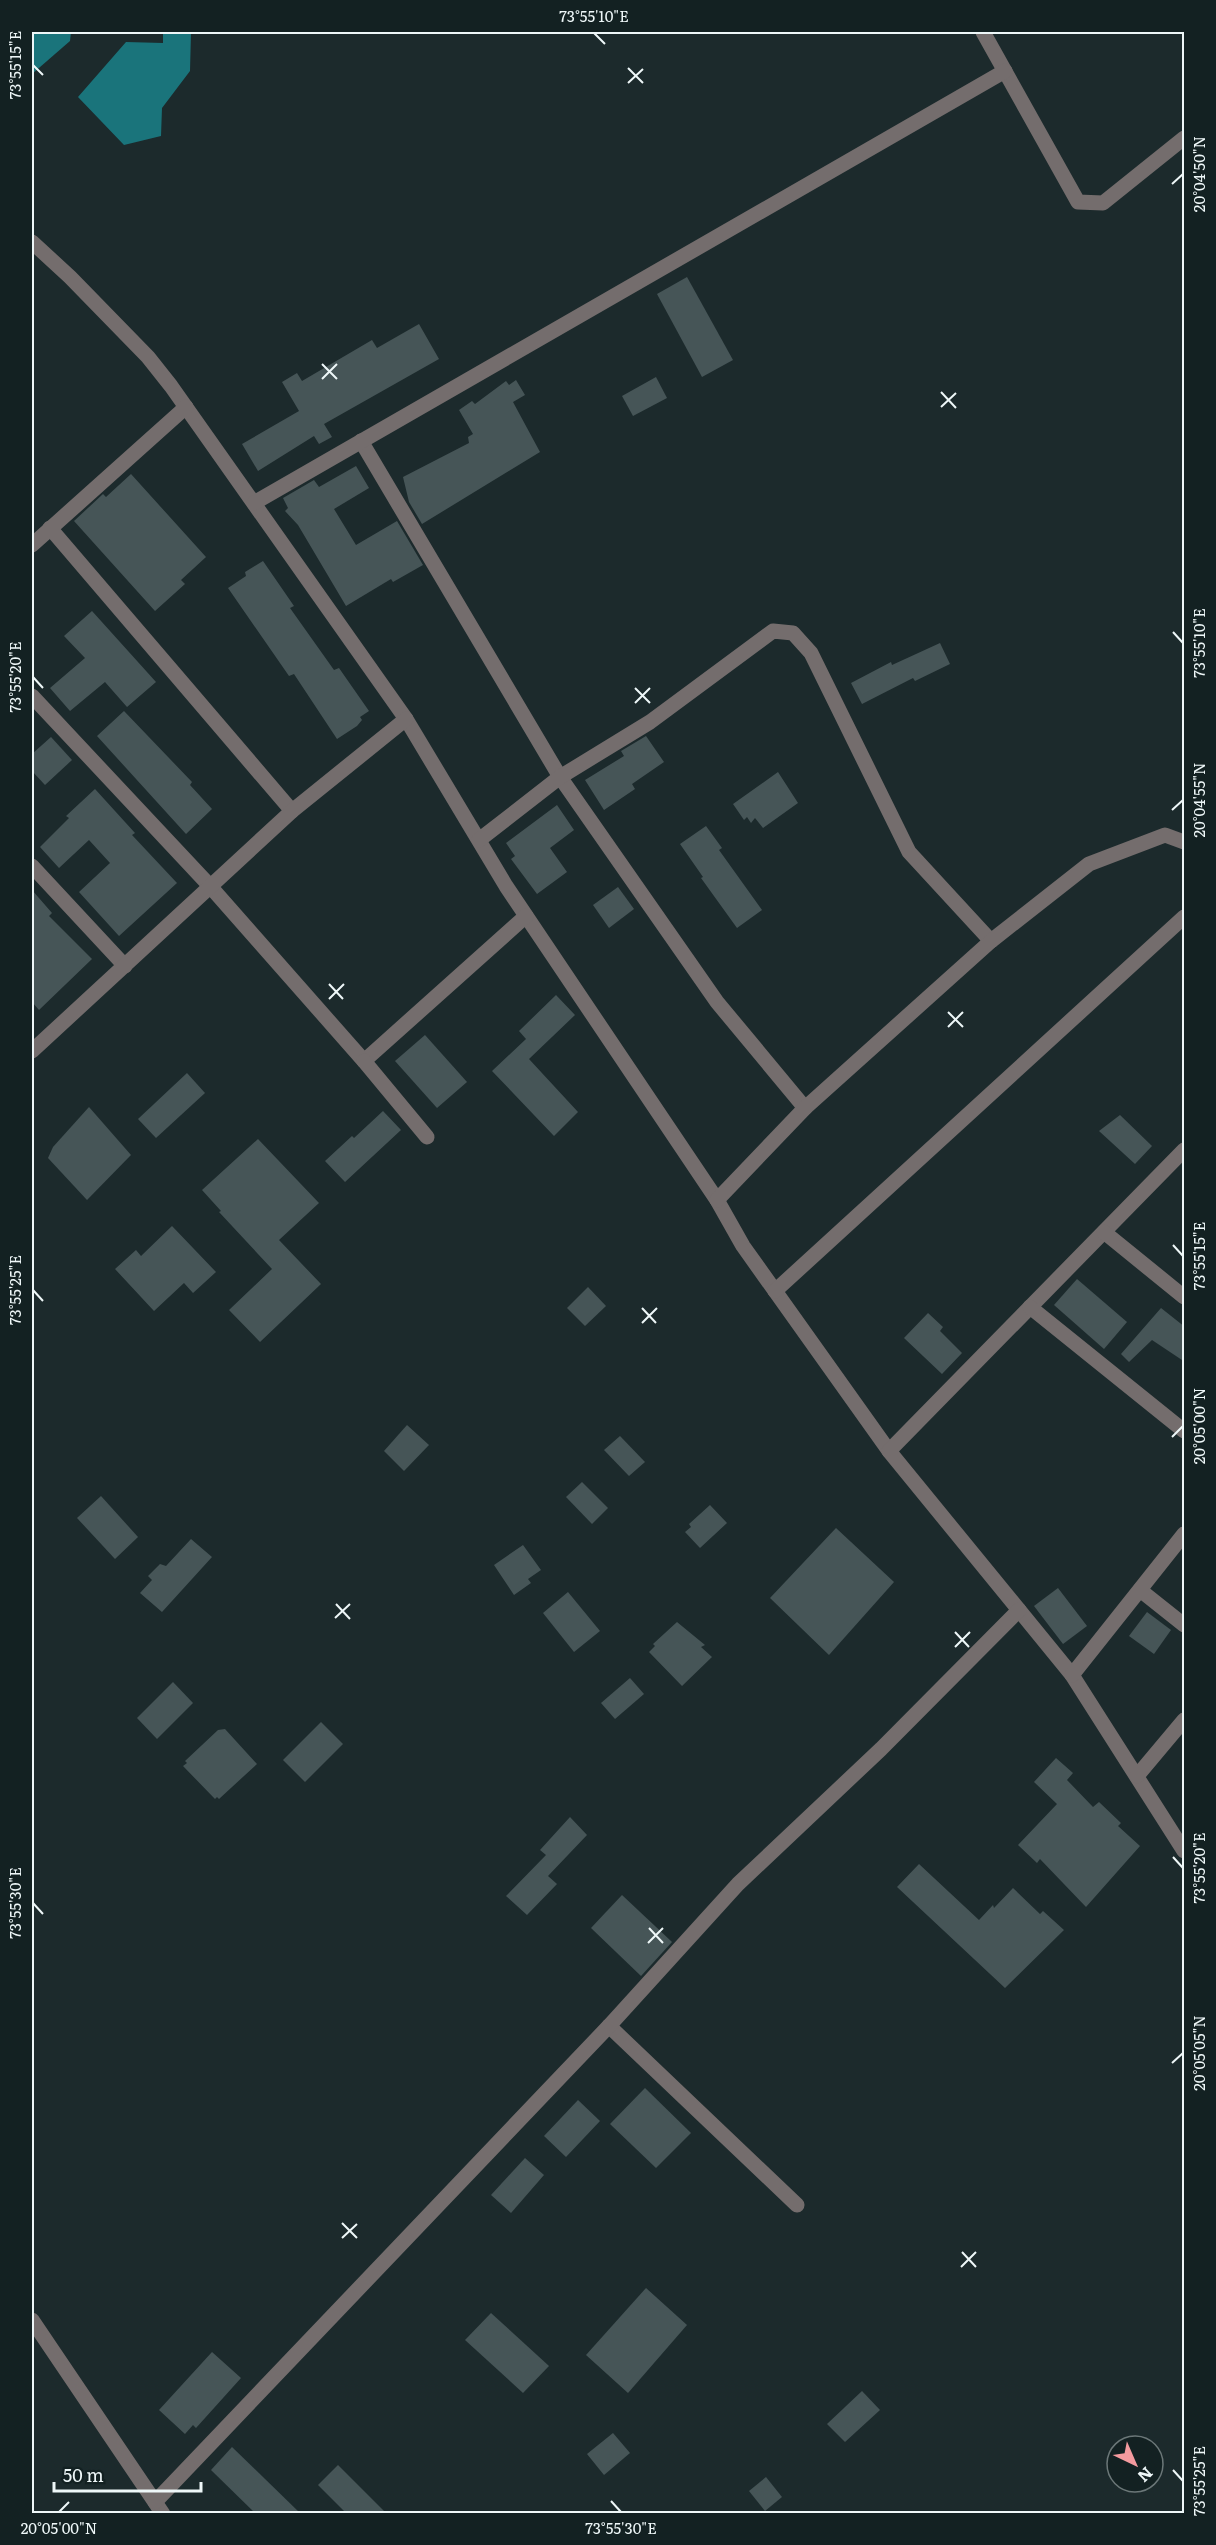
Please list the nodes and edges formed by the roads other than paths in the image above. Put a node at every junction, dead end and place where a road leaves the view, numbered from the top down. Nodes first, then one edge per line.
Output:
1 (983, 32) edge
2 (1005, 71) junction
3 (1185, 138) edge
4 (32, 242) edge
5 (186, 407) junction
6 (361, 441) junction
7 (254, 503) junction
8 (50, 528) junction
9 (32, 545) edge
10 (32, 696) edge
11 (405, 719) junction
12 (560, 777) junction
13 (292, 811) junction
14 (479, 840) junction
15 (1185, 842) edge
16 (32, 866) edge
17 (209, 885) junction
18 (526, 916) junction
19 (1185, 916) edge
20 (991, 941) junction
21 (125, 966) junction
22 (35, 1042) edge
23 (364, 1061) junction
24 (805, 1108) junction
25 (427, 1137) dead end
26 (1183, 1153) edge
27 (717, 1200) junction
28 (1104, 1232) junction
29 (775, 1291) junction
30 (1185, 1297) edge
31 (1030, 1307) junction
32 (1185, 1431) edge
33 (888, 1451) junction
34 (1185, 1534) edge
35 (1140, 1590) junction
36 (1018, 1610) junction
37 (1185, 1625) edge
38 (1072, 1676) junction
39 (1185, 1720) edge
40 (1137, 1776) junction
41 (1185, 1851) edge
42 (609, 2026) junction
43 (797, 2205) dead end
44 (32, 2320) edge
45 (159, 2508) edge

1 - 2 street
2 - 3 street
2 - 6 street
4 - 5 street
5 - 7 street
5 - 8 street
6 - 7 street
6 - 12 street
7 - 11 street
8 - 9 street
8 - 13 street
10 - 17 street
11 - 13 street
11 - 14 street
12 - 14 street
12 - 20 street
12 - 24 street
13 - 17 street
14 - 18 street
15 - 20 street
16 - 21 street
17 - 21 street
17 - 23 street
18 - 23 street
18 - 27 street
19 - 29 street
20 - 24 street
21 - 22 street
23 - 25 street
24 - 27 street
26 - 28 street
27 - 29 street
28 - 30 street
28 - 31 street
29 - 33 street
31 - 32 street
31 - 33 street
33 - 36 street
34 - 35 street
35 - 37 street
35 - 38 street
36 - 38 street
36 - 42 street
38 - 40 street
39 - 40 street
40 - 41 street
42 - 43 street
42 - 45 street
44 - 45 street

